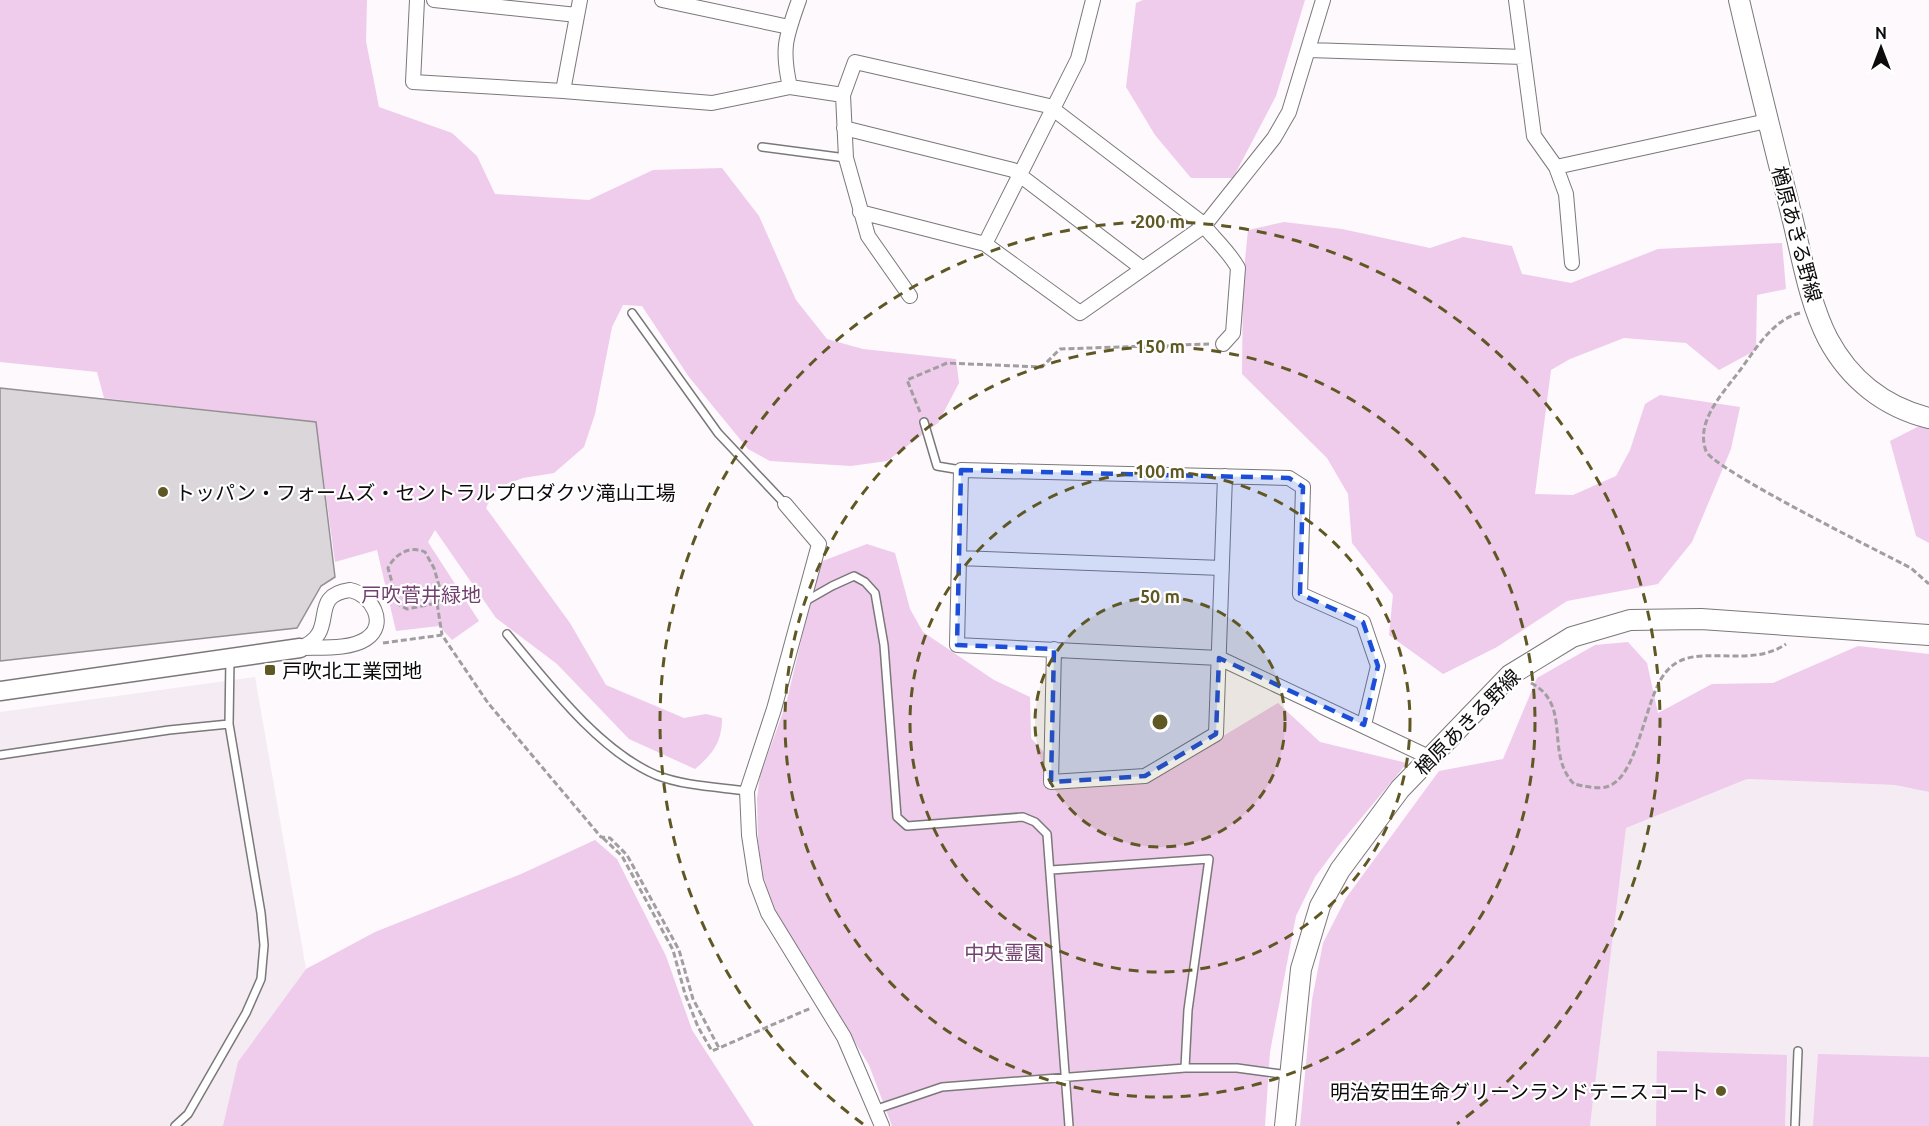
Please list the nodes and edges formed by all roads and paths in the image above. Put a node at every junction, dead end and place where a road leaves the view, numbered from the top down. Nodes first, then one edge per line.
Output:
1 (417, 0) edge
2 (435, 0) edge
3 (580, 0) edge
4 (662, 0) edge
5 (799, 0) edge
6 (1093, 0) edge
7 (1323, 0) edge
8 (1516, 0) edge
9 (1739, 0) edge
10 (577, 15) junction
11 (789, 27) junction
12 (1309, 51) junction
13 (1523, 57) junction
14 (790, 87) junction
15 (563, 92) junction
16 (843, 95) junction
17 (1053, 110) junction
18 (1767, 121) junction
19 (844, 128) junction
20 (762, 147) dead end
21 (846, 158) junction
22 (1556, 167) junction
23 (1020, 175) junction
24 (860, 212) junction
25 (1204, 226) junction
26 (985, 244) junction
27 (1572, 263) dead end
28 (1143, 269) junction
29 (910, 296) dead end
30 (1816, 309) junction
31 (632, 313) dead end
32 (1223, 344) joint
33 (1929, 418) edge
34 (924, 422) joint
35 (961, 470) junction
36 (1225, 476) junction
37 (785, 504) joint
38 (959, 558) junction
39 (1222, 568) junction
40 (1929, 577) edge
41 (1923, 578) junction
42 (1929, 584) edge
43 (804, 602) junction
44 (437, 603) junction
45 (1804, 626) junction
46 (507, 634) dead end
47 (442, 635) junction
48 (1929, 635) edge
49 (384, 644) dead end
50 (300, 648) junction
51 (1054, 649) junction
52 (230, 658) junction
53 (1219, 658) junction
54 (1510, 675) junction
55 (0, 692) edge
56 (229, 724) junction
57 (1364, 725) junction
58 (0, 755) edge
59 (1431, 758) junction
60 (747, 791) junction
61 (602, 837) junction
62 (1051, 870) junction
63 (824, 1002) junction
64 (720, 1050) junction
65 (1798, 1051) dead end
66 (1185, 1068) junction
67 (1289, 1075) junction
68 (1066, 1079) junction
69 (876, 1108) junction
70 (176, 1126) edge
71 (882, 1126) edge
72 (1069, 1126) edge
73 (1285, 1126) edge
74 (1795, 1126) edge

1 - 15 street
2 - 10 street
3 - 10 street
4 - 11 street
5 - 11 street
6 - 17 street
7 - 12 street
8 - 13 street
9 - 18 main road, 楢原あきる野線
10 - 15 street
11 - 14 street
12 - 13 street
12 - 25 street
13 - 22 street
14 - 15 street
14 - 16 street
16 - 17 street
16 - 19 street
17 - 23 street
17 - 25 street
18 - 22 street
18 - 30 main road, 楢原あきる野線
19 - 21 street
19 - 23 street
20 - 21 lane
21 - 24 street
22 - 27 street
23 - 26 street
23 - 28 street
24 - 26 street
24 - 29 street
25 - 28 street
25 - 32 street
26 - 28 street
30 - 33 main road, 楢原あきる野線
30 - 41 path
31 - 37 lane
32 - 34 path
34 - 35 lane
35 - 36 street
35 - 38 street
36 - 39 street
36 - 57 street
37 - 43 street
38 - 39 street
38 - 51 street
39 - 53 street
40 - 41 path
41 - 42 path
43 - 60 street
43 - 62 lane
44 - 44 path
44 - 47 path
45 - 48 main road, 楢原あきる野線
45 - 54 main road, 楢原あきる野線
45 - 54 path
46 - 60 lane
47 - 49 path
47 - 61 path
50 - 50 street
50 - 52 street
51 - 53 street
51 - 53 street
52 - 55 street
52 - 56 lane
53 - 57 street
54 - 59 main road, 楢原あきる野線
56 - 58 lane
56 - 70 lane
57 - 59 street
59 - 67 main road, 楢原あきる野線
60 - 63 street
61 - 64 path
61 - 64 path
62 - 66 lane
62 - 68 lane
63 - 64 path
63 - 69 street
65 - 74 lane
66 - 67 lane
66 - 68 lane
67 - 73 main road, 楢原あきる野線
68 - 69 lane
68 - 72 lane
69 - 71 street

